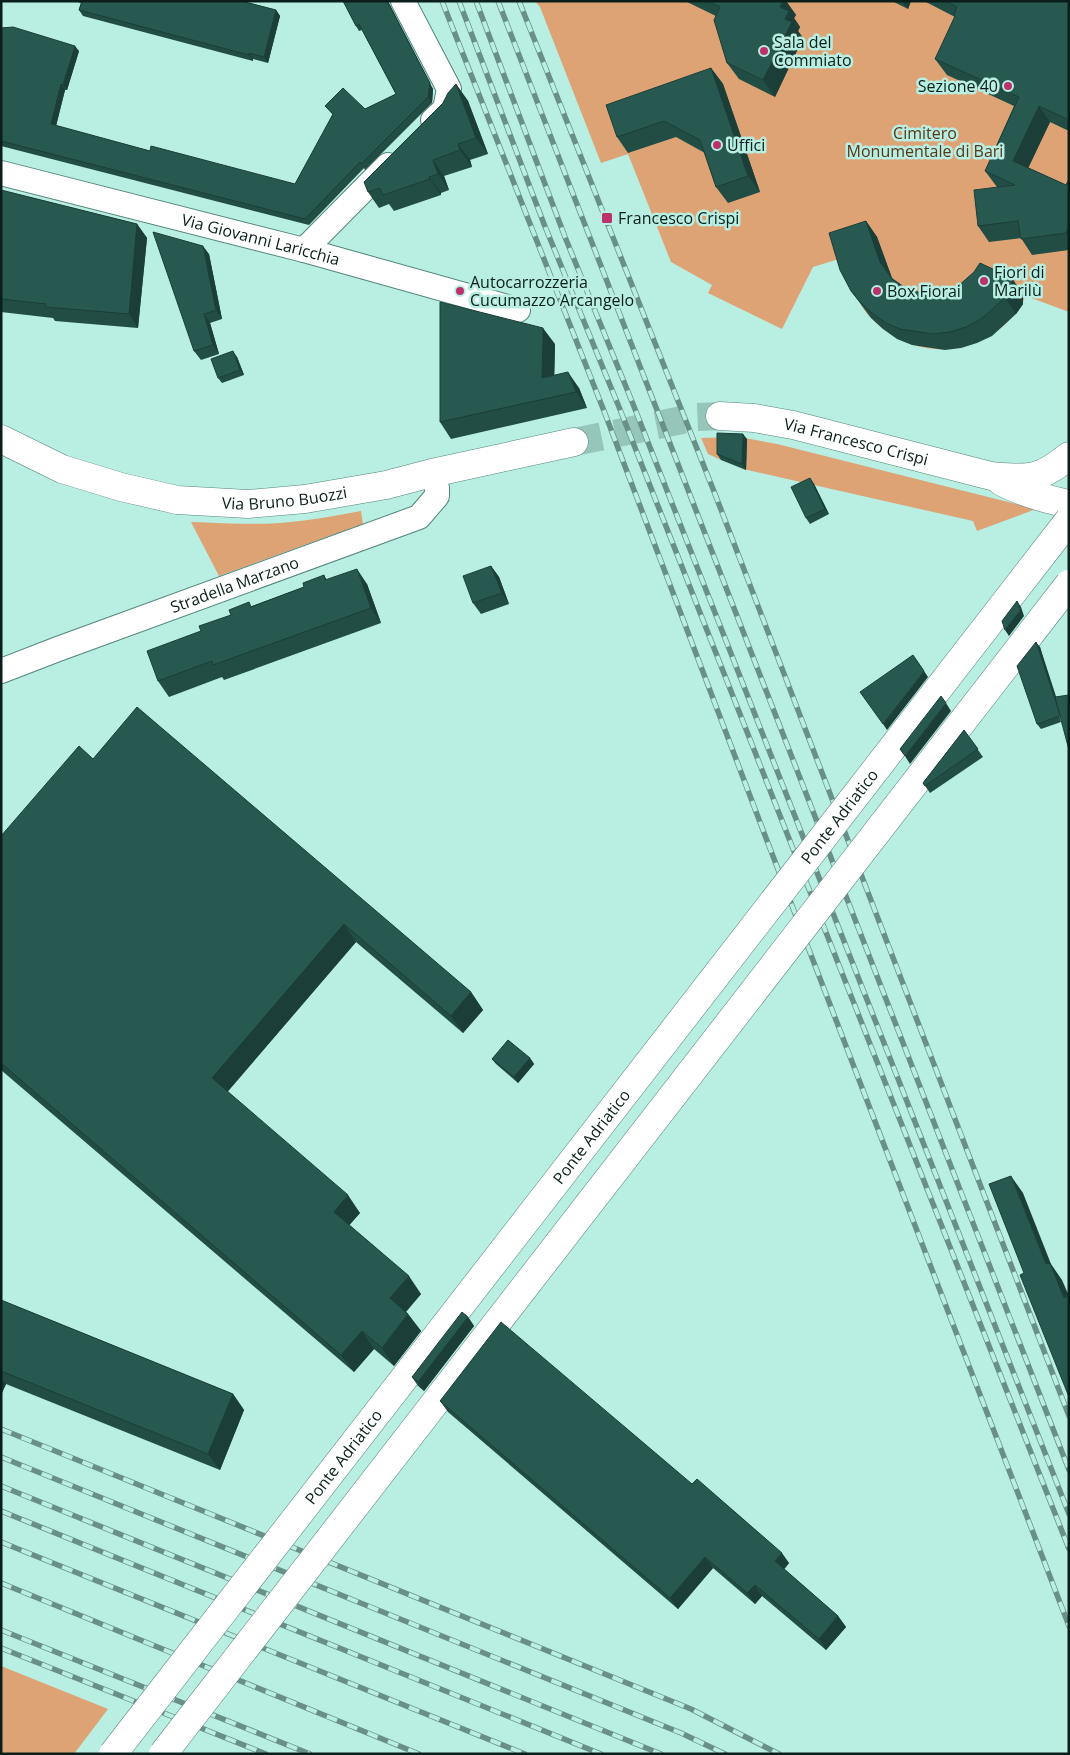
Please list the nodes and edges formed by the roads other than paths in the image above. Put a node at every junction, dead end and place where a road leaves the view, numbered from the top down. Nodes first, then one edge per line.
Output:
1 (403, 1) edge
2 (1, 173) edge
3 (304, 250) junction
4 (518, 310) dead end
5 (720, 416) tunnel mouth
6 (1, 439) edge
7 (574, 442) tunnel mouth
8 (1069, 456) edge
9 (432, 473) junction
10 (991, 476) junction
11 (1069, 504) edge
12 (1069, 520) edge
13 (1069, 584) edge
14 (1, 671) edge
15 (113, 1754) edge
16 (163, 1754) edge

1 - 3 street
2 - 3 street, Via Giovanni Laricchia
3 - 4 street, Via Giovanni Laricchia
5 - 10 main road, Via Francesco Crispi
6 - 9 main road, Via Bruno Buozzi
7 - 9 main road, Via Bruno Buozzi
8 - 10 main road
9 - 14 street, Stradella Marzano
10 - 11 main road
12 - 15 main road, Ponte Adriatico, bridge
13 - 16 main road, bridge

